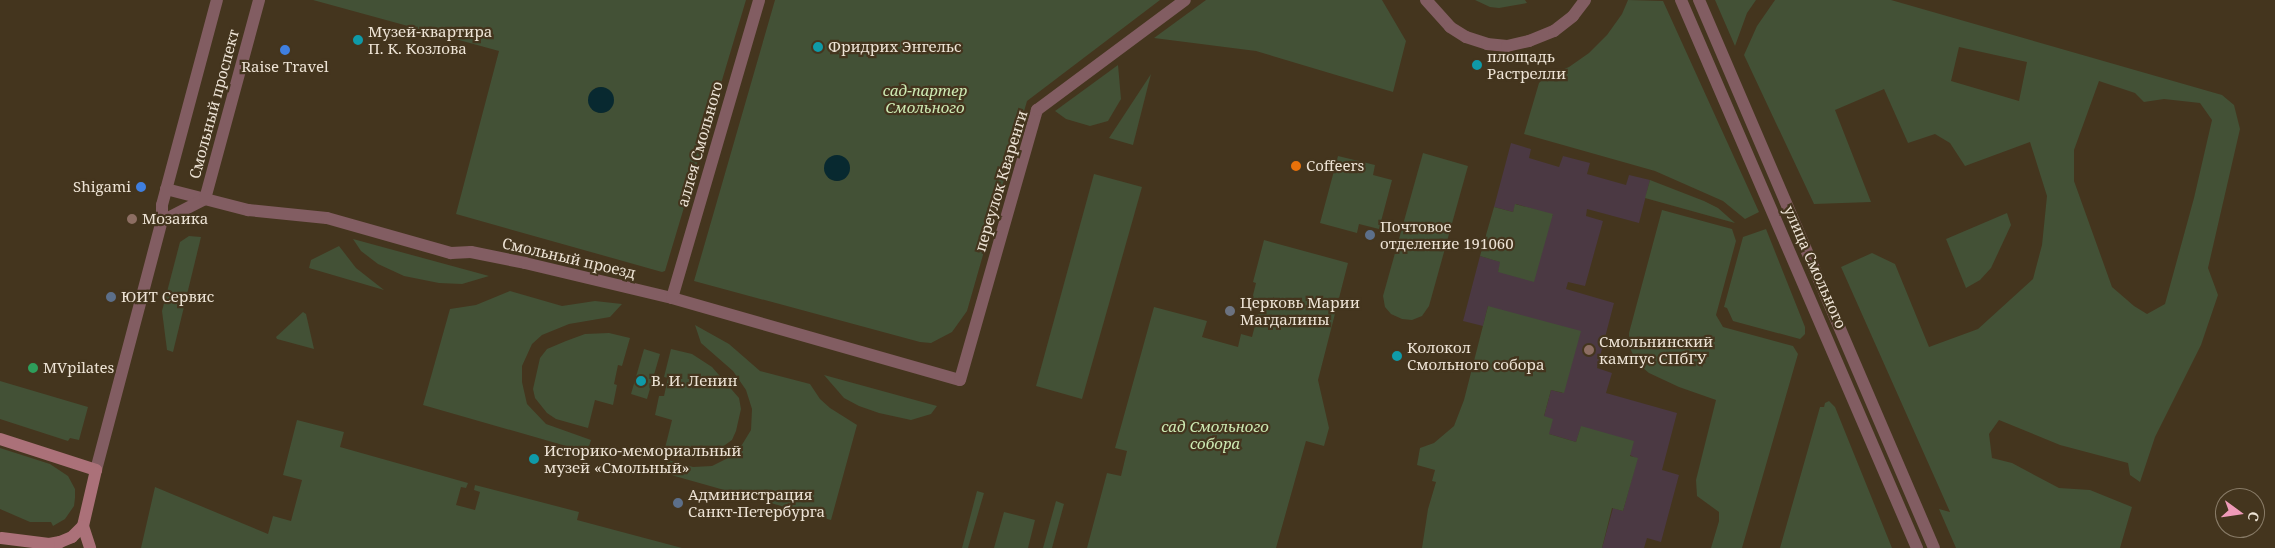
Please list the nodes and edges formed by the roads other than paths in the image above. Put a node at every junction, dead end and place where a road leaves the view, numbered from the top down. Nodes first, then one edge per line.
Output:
1 (217, 0) edge
2 (260, 0) edge
3 (759, 0) edge
4 (1185, 0) edge
5 (1426, 0) edge
6 (1585, 0) edge
7 (1681, 0) edge
8 (1699, 0) edge
9 (166, 189) junction
10 (205, 199) junction
11 (162, 221) junction
12 (672, 298) junction
13 (960, 380) joint
14 (0, 439) edge
15 (96, 470) junction
16 (83, 526) junction
17 (1, 537) edge
18 (24, 548) edge
19 (90, 548) edge
20 (1917, 548) edge
21 (1934, 548) edge

1 - 9 street, Смольный проспект
2 - 10 street, Смольный проспект
3 - 12 street, аллея Смольного
4 - 13 street, переулок Кваренги
5 - 6 street
7 - 20 street, улица Смольного
8 - 21 street, улица Смольного
9 - 10 street, Смольный проезд
9 - 11 street, Смольный проспект
10 - 11 street, Смольный проспект
10 - 12 street, Смольный проезд
11 - 15 street, Смольный проспект
12 - 13 street, Смольный проезд
14 - 15 main road
15 - 16 main road
16 - 17 main road
16 - 19 main road
17 - 18 main road

